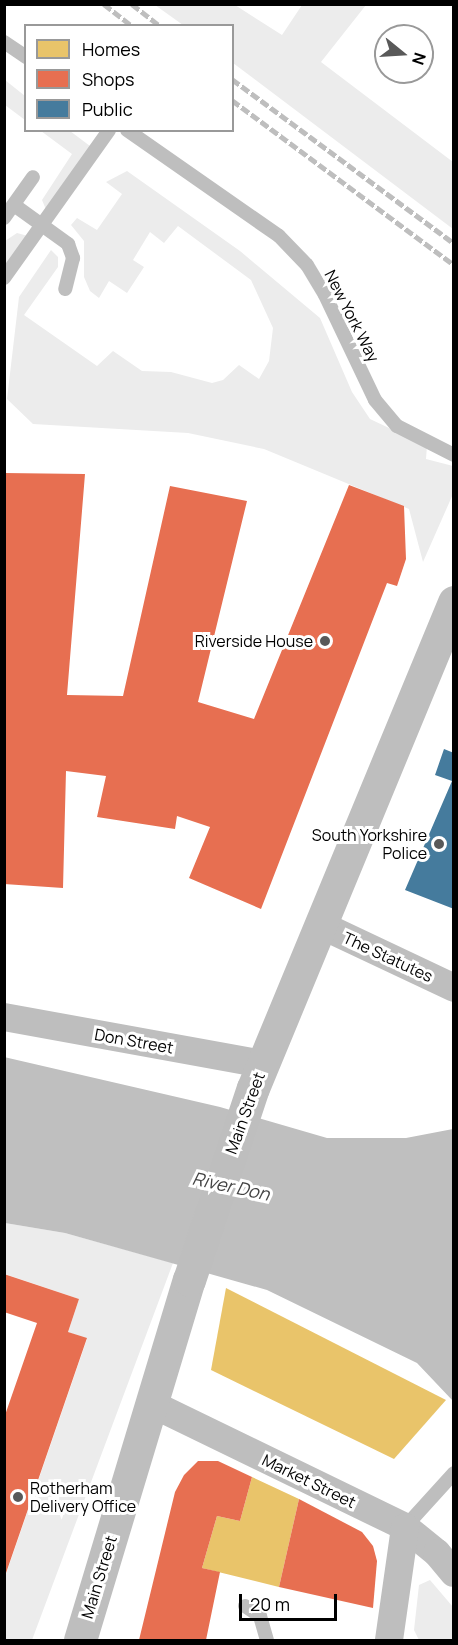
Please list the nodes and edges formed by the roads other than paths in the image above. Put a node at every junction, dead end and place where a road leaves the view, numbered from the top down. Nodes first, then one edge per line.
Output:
1 (4, 42) edge
2 (24, 56) edge
3 (108, 132) edge
4 (130, 132) edge
5 (33, 177) dead end
6 (14, 205) junction
7 (4, 218) edge
8 (44, 225) junction
9 (4, 278) edge
10 (64, 289) dead end
11 (453, 455) edge
12 (453, 602) edge
13 (322, 926) junction
14 (453, 988) edge
15 (4, 1017) edge
16 (258, 1076) junction
17 (152, 1404) junction
18 (453, 1473) edge
19 (405, 1527) junction
20 (453, 1573) edge
21 (245, 1606) dead end
22 (80, 1641) edge
23 (267, 1641) edge
24 (389, 1641) edge

1 - 2 lane
3 - 8 lane
4 - 11 lane, New York Way
5 - 6 lane
6 - 7 lane
6 - 8 lane
8 - 9 lane
8 - 10 lane
12 - 13 street, Main Street
13 - 14 street, The Statutes
13 - 16 street, Main Street
15 - 16 street, Don Street
16 - 17 street, Main Street
17 - 19 street, Market Street
17 - 22 street, Main Street
18 - 19 lane
19 - 20 street, Market Street
19 - 24 street
21 - 23 lane

